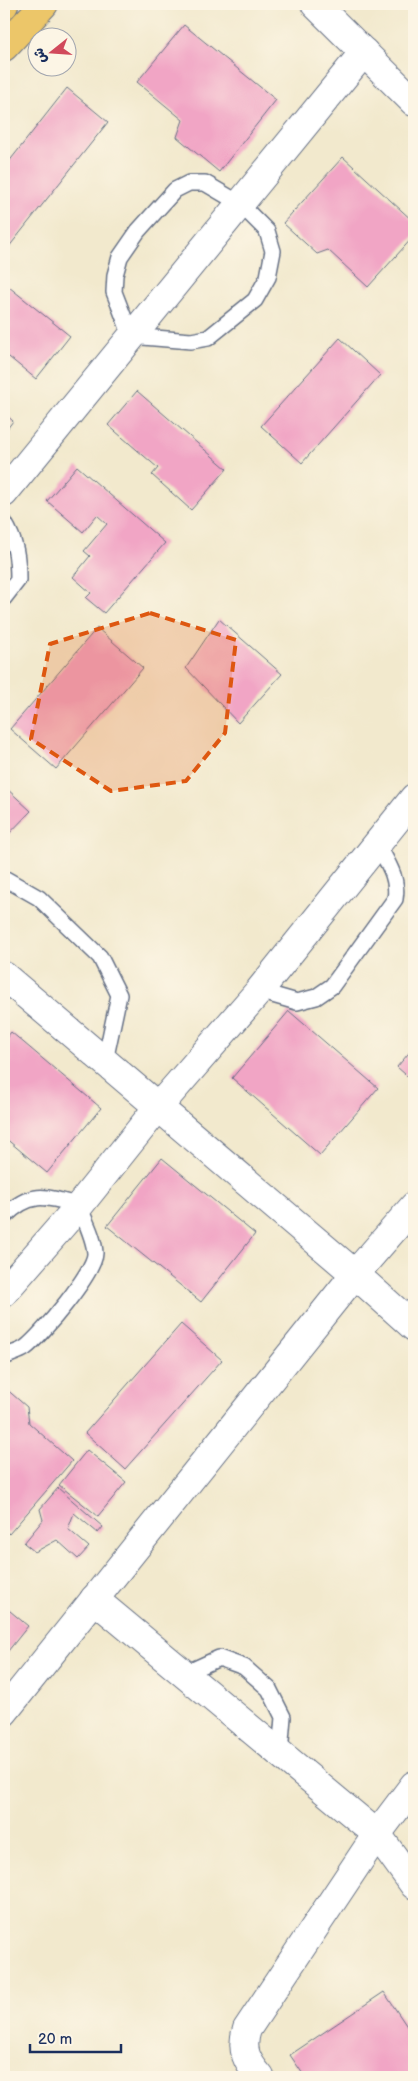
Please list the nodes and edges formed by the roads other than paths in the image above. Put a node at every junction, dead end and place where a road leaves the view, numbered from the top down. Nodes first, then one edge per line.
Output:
1 (44, 4) edge
2 (315, 4) edge
3 (4, 47) edge
4 (364, 52) junction
5 (414, 102) edge
6 (239, 203) junction
7 (131, 336) junction
8 (4, 493) edge
9 (4, 522) edge
10 (4, 598) edge
11 (414, 798) edge
12 (377, 843) junction
13 (4, 878) edge
14 (4, 976) edge
15 (259, 992) junction
16 (105, 1061) junction
17 (159, 1106) junction
18 (79, 1206) junction
19 (414, 1206) edge
20 (4, 1217) edge
21 (355, 1274) junction
22 (4, 1292) edge
23 (414, 1327) edge
24 (4, 1357) edge
25 (94, 1599) junction
26 (184, 1674) junction
27 (4, 1712) edge
28 (280, 1753) junction
29 (414, 1785) edge
30 (377, 1834) junction
31 (414, 1885) edge
32 (260, 2077) edge

1 - 3 highway
2 - 4 street
4 - 5 street
4 - 6 street
6 - 7 street
6 - 7 lane
6 - 7 lane
7 - 8 street
9 - 10 lane
11 - 12 street
12 - 15 street
12 - 15 lane
13 - 16 lane
14 - 16 street
15 - 17 street
16 - 17 street
17 - 18 street
17 - 21 street
18 - 20 lane
18 - 22 street
18 - 24 lane
19 - 21 street
21 - 23 street
21 - 25 street
25 - 26 street
25 - 27 street
26 - 28 street
26 - 28 lane
28 - 30 street
29 - 30 street
30 - 31 street
30 - 32 street

